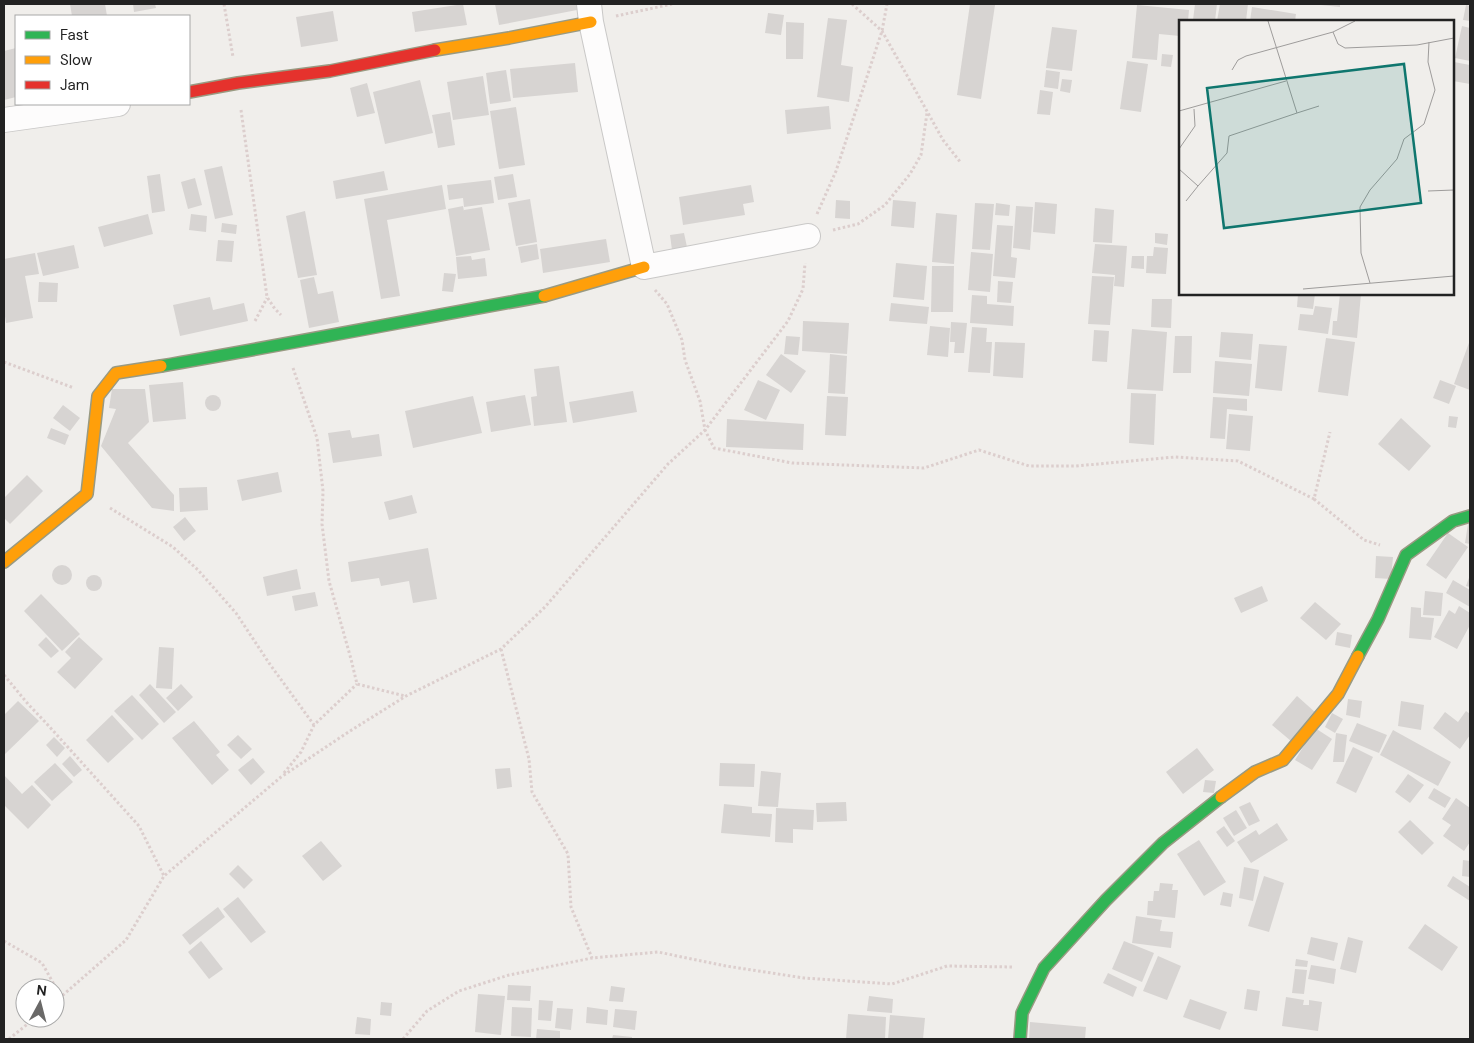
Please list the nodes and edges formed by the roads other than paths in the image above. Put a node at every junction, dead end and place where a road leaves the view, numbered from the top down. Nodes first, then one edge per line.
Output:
1 (590, 13) edge
2 (190, 92) edge
3 (111, 105) edge
4 (4, 120) edge
5 (808, 236) road end
6 (644, 267) junction
7 (1470, 516) edge
8 (4, 562) edge
9 (1020, 1039) edge

1 - 2 street
1 - 6 street
3 - 4 street
5 - 6 street
6 - 8 street
7 - 9 street

